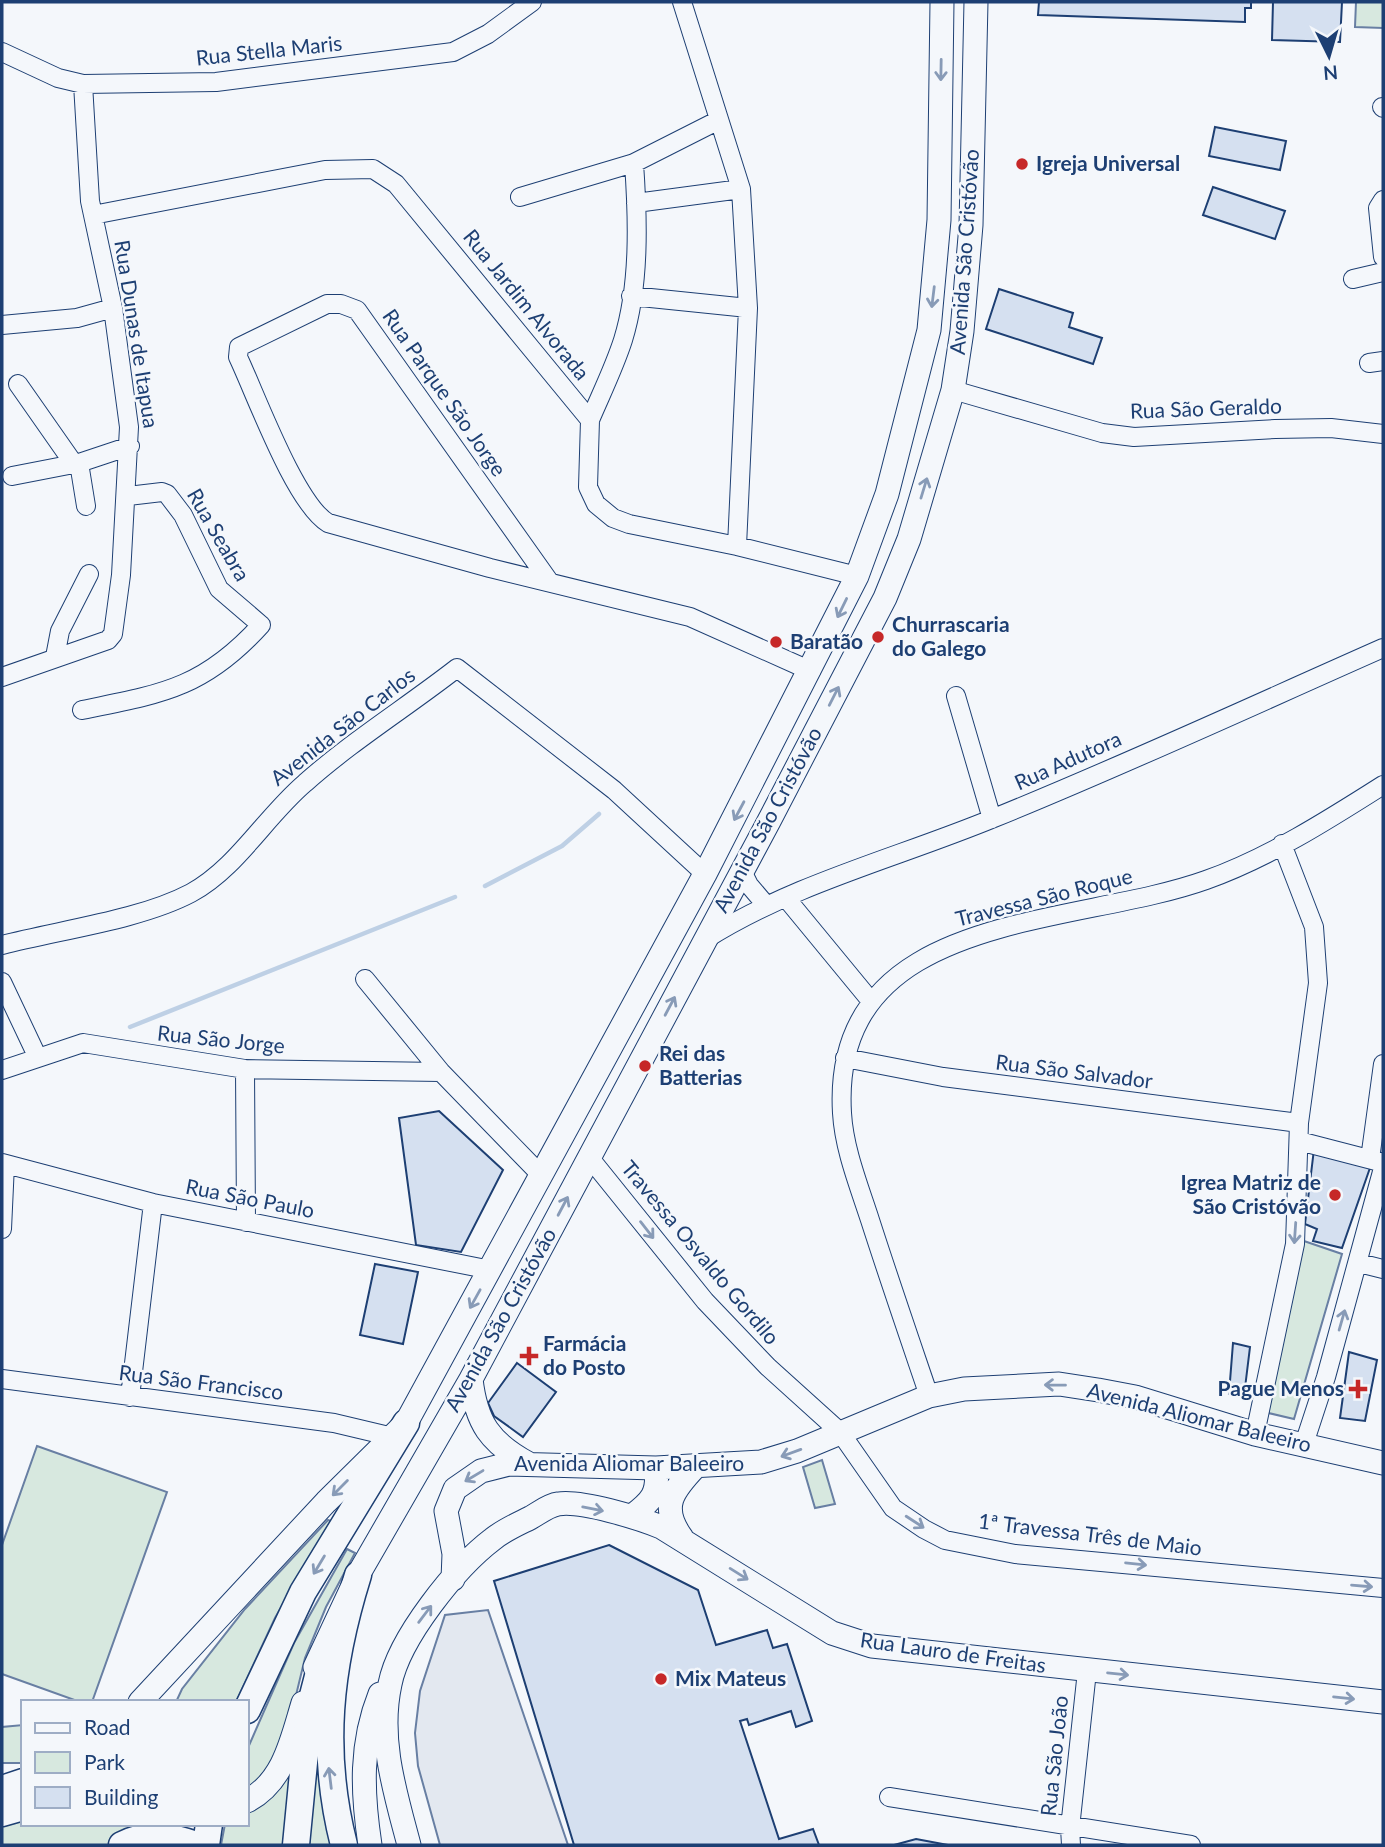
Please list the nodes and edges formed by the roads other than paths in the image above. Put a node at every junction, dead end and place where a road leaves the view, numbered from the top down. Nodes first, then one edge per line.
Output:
1 (532, 2) edge
2 (682, 2) edge
3 (942, 2) edge
4 (976, 2) edge
5 (2, 52) edge
6 (83, 84) junction
7 (719, 120) junction
8 (634, 163) junction
9 (741, 189) junction
10 (520, 197) dead end
11 (1383, 200) edge
12 (636, 204) junction
13 (93, 215) junction
14 (1383, 257) edge
15 (1383, 272) edge
16 (1353, 279) dead end
17 (631, 296) junction
18 (113, 308) junction
19 (748, 308) junction
20 (2, 325) edge
21 (18, 384) dead end
22 (953, 390) junction
23 (590, 420) junction
24 (1383, 434) edge
25 (130, 446) junction
26 (76, 463) junction
27 (12, 476) dead end
28 (128, 496) junction
29 (86, 506) dead end
30 (737, 546) junction
31 (89, 574) dead end
32 (857, 576) junction
33 (549, 582) junction
34 (1383, 648) edge
35 (55, 657) junction
36 (811, 671) junction
37 (2, 677) edge
38 (956, 696) dead end
39 (82, 710) dead end
40 (1383, 785) edge
41 (992, 819) junction
42 (1282, 844) junction
43 (741, 869) junction
44 (705, 874) junction
45 (786, 898) junction
46 (766, 905) junction
47 (705, 940) junction
48 (2, 945) edge
49 (365, 979) dead end
50 (2, 982) edge
51 (870, 1000) junction
52 (37, 1056) junction
53 (845, 1058) junction
54 (1383, 1064) edge
55 (245, 1069) junction
56 (2, 1070) edge
57 (442, 1072) junction
58 (1299, 1132) junction
59 (589, 1157) junction
60 (3, 1164) edge
61 (1379, 1164) edge
62 (540, 1174) junction
63 (153, 1203) junction
64 (246, 1222) junction
65 (2, 1229) edge
66 (1359, 1263) junction
67 (1383, 1269) edge
68 (491, 1270) junction
69 (2, 1379) edge
70 (471, 1379) junction
71 (929, 1396) junction
72 (130, 1397) junction
73 (399, 1430) junction
74 (840, 1432) junction
75 (1255, 1434) junction
76 (1304, 1444) junction
77 (1383, 1463) edge
78 (529, 1464) junction
79 (696, 1466) junction
80 (656, 1468) junction
81 (555, 1504) joint
82 (632, 1516) junction
83 (447, 1522) junction
84 (498, 1535) junction
85 (682, 1538) junction
86 (358, 1575) junction
87 (453, 1579) junction
88 (1383, 1588) edge
89 (330, 1632) junction
90 (401, 1651) junction
91 (184, 1658) junction
92 (1087, 1671) junction
93 (141, 1700) edge
94 (166, 1700) edge
95 (1383, 1702) edge
96 (248, 1708) edge
97 (15, 1786) edge
98 (889, 1797) dead end
99 (248, 1800) edge
100 (2, 1813) edge
101 (166, 1826) edge
102 (209, 1826) edge
103 (1070, 1837) edge
104 (122, 1845) edge
105 (197, 1845) edge
106 (206, 1845) edge
107 (296, 1845) edge
108 (344, 1845) edge
109 (370, 1845) edge
110 (410, 1845) edge
111 (1191, 1845) edge

1 - 6 street, Rua Stella Maris
2 - 7 street
3 -> 32 main road, Avenida São Cristóvão
4 - 22 main road, Avenida São Cristóvão
5 - 6 street, Rua Stella Maris
6 - 13 street, Rua Dunas de Itapua
7 - 8 street
7 - 9 street
8 - 10 street
8 - 12 street
9 - 12 street
9 - 19 street
11 - 14 street
12 - 17 street
13 - 18 street, Rua Dunas de Itapua
13 - 23 street, Rua Jardim Alvorada
15 - 16 street
17 - 19 street
17 - 23 street
18 - 20 street
18 - 25 street, Rua Dunas de Itapua
19 - 30 street
21 - 26 street
22 - 24 street, Rua São Geraldo
43 -> 22 main road, Avenida São Cristóvão
23 - 30 street
25 - 26 street
25 - 28 street, Rua Dunas de Itapua
26 - 27 street
26 - 29 street
28 - 35 street, Rua Dunas de Itapua
28 - 39 street, Rua Seabra
30 - 32 street
31 - 35 street
32 -> 36 main road, Avenida São Cristóvão
33 - 33 street, Rua Parque São Jorge
33 - 36 street, Rua Parque São Jorge
34 - 41 street, Rua Adutora
35 - 37 street
36 -> 44 main road, Avenida São Cristóvão
38 - 41 street
40 - 42 street, Travessa São Roque
41 - 45 street, Rua Adutora
42 - 51 street, Travessa São Roque
42 - 58 street
43 - 46 street
43 - 47 main road, Avenida São Cristóvão
44 - 48 street, Avenida São Carlos
44 - 62 main road, Avenida São Cristóvão
45 - 46 street, Rua Adutora
45 - 51 street
46 - 47 street, Rua Adutora
59 -> 47 main road, Avenida São Cristóvão
49 - 57 street
50 - 52 street
51 - 53 street, Travessa São Roque
52 - 55 street, Rua São Jorge
52 - 56 street, Rua São Jorge
53 - 58 street, Rua São Salvador
53 - 71 street, Travessa São Roque
54 - 61 street
55 - 57 street, Rua São Jorge
55 - 64 street
57 - 62 street
58 - 61 street, Rua São Salvador
58 -> 75 street
70 -> 59 main road, Avenida São Cristóvão
59 -> 74 street, Travessa Osvaldo Gordilo
60 - 63 street, Rua São Paulo
60 - 65 street
61 - 66 street
62 - 68 main road, Avenida São Cristóvão
63 - 64 street, Rua São Paulo
63 - 72 street
64 - 68 street, Rua São Paulo
66 - 67 street
76 -> 66 street
68 -> 73 main road, Avenida São Cristóvão
69 - 72 street, Rua São Francisco
70 - 78 main road
70 - 86 main road, Avenida São Cristóvão
71 - 74 main road, Avenida Aliomar Baleeiro
75 -> 71 main road, Avenida Aliomar Baleeiro
72 - 73 street, Rua São Francisco
73 -> 91 main road, Avenida São Cristóvão
73 -> 96 highway
74 -> 79 main road, Avenida Aliomar Baleeiro
74 -> 88 street, 1ª Travessa Três de Maio
75 - 76 main road, Avenida Aliomar Baleeiro
76 - 77 main road, Avenida Aliomar Baleeiro
78 - 80 main road, Avenida Aliomar Baleeiro
78 -> 83 main road, Avenida Aliomar Baleeiro
79 - 80 main road, Avenida Aliomar Baleeiro
79 - 85 main road
80 - 82 main road
81 -> 82 main road, Rua Lauro de Freitas
81 - 84 main road, Avenida Aliomar Baleeiro
82 - 85 main road, Rua Lauro de Freitas
83 - 84 main road
83 - 87 main road, Avenida Aliomar Baleeiro
84 - 87 main road, Avenida Aliomar Baleeiro
85 -> 92 main road, Rua Lauro de Freitas
86 - 89 main road, Avenida São Cristóvão
108 -> 86 highway
90 -> 87 main road, Avenida Aliomar Baleeiro
89 - 99 main road, Avenida São Cristóvão
89 - 107 highway
90 - 109 main road
90 - 110 main road, Avenida Aliomar Baleeiro
91 - 93 main road, Avenida São Cristóvão
91 - 94 main road
92 -> 95 main road, Rua Lauro de Freitas
92 - 103 street, Rua São João
97 - 100 highway
98 - 103 street
101 - 105 highway
102 - 106 highway
103 - 111 street
104 - 105 highway

